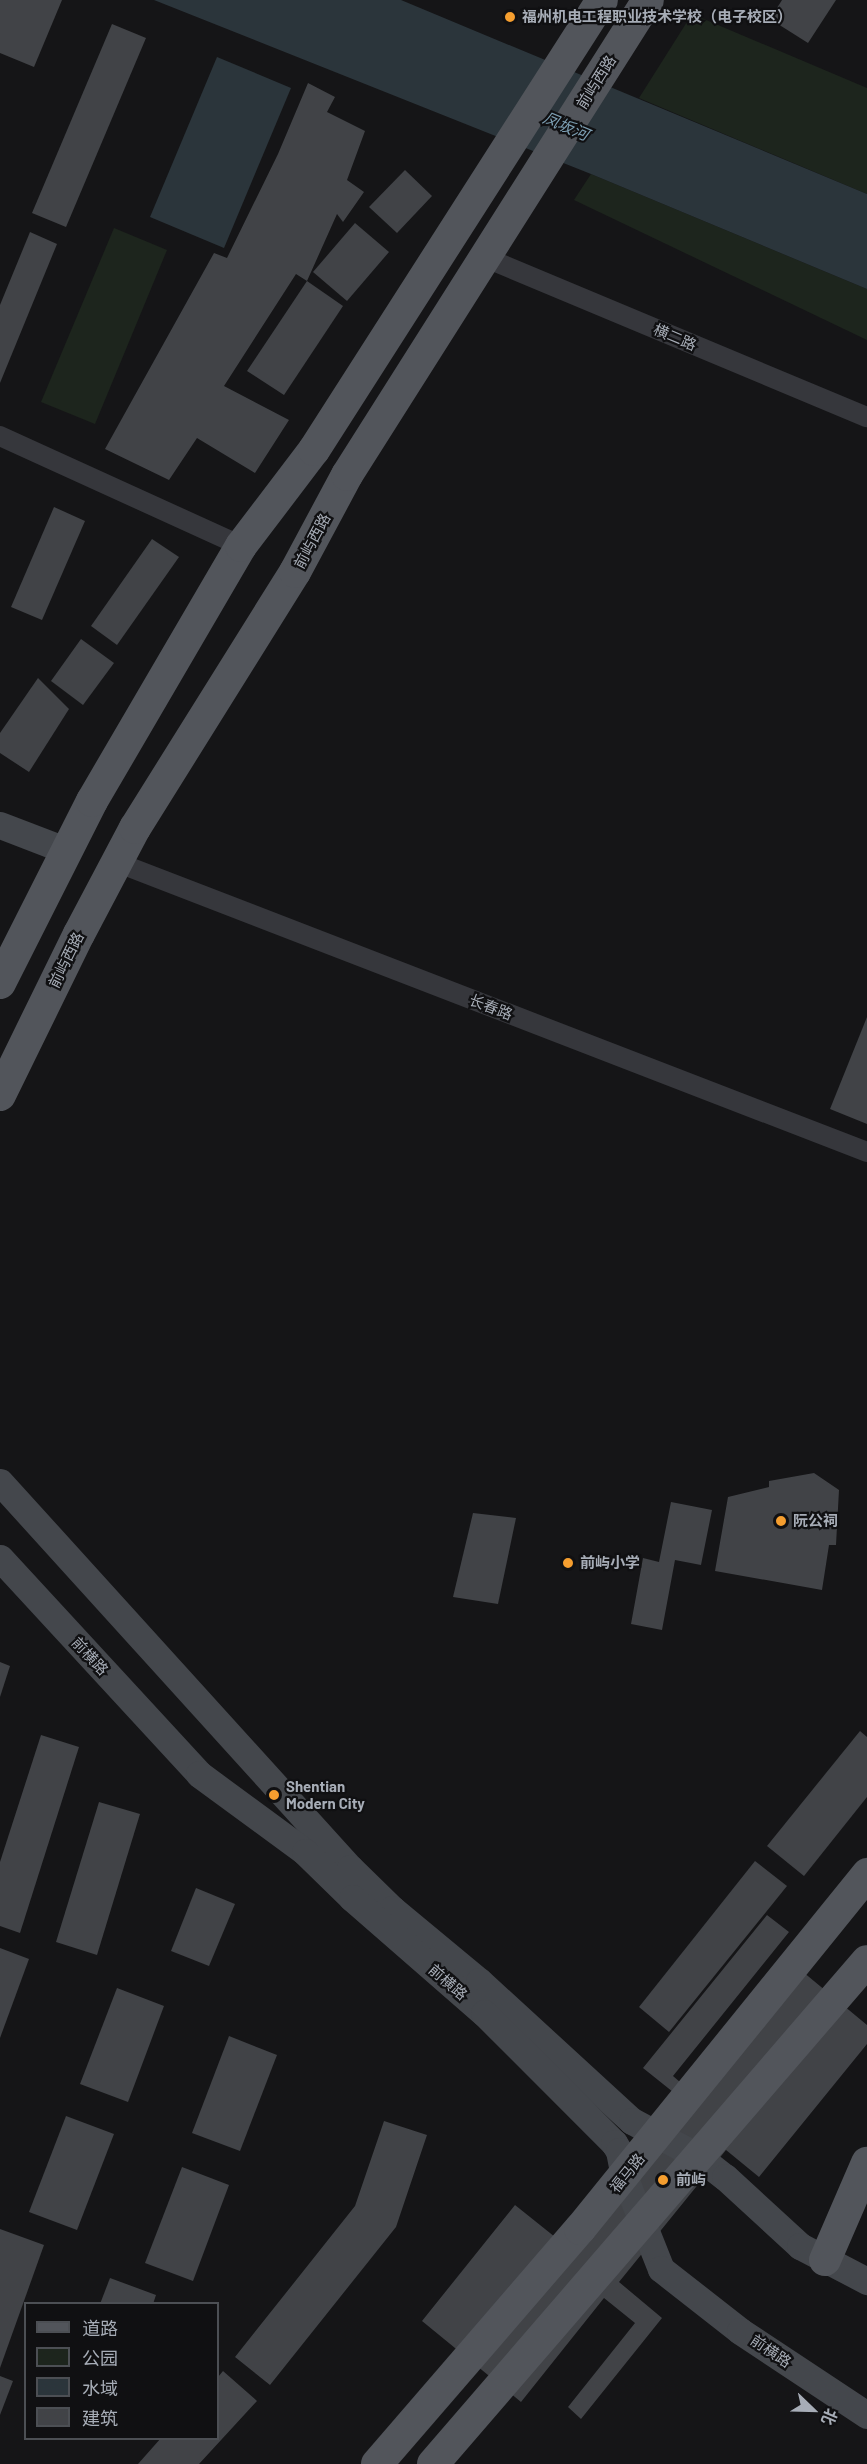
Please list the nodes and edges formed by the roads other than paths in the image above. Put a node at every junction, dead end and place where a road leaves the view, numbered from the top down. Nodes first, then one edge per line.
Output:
1 (602, 0) edge
2 (648, 0) edge
3 (484, 257) junction
4 (867, 417) edge
5 (0, 436) edge
6 (241, 546) junction
7 (0, 825) edge
8 (65, 850) junction
9 (116, 862) junction
10 (0, 983) edge
11 (0, 1095) edge
12 (867, 1152) edge
13 (0, 1482) edge
14 (0, 1558) edge
15 (867, 1874) edge
16 (867, 1961) edge
17 (657, 2136) junction
18 (699, 2157) junction
19 (867, 2163) edge
20 (624, 2176) junction
21 (642, 2224) junction
22 (825, 2260) junction
23 (867, 2281) edge
24 (867, 2415) edge
25 (377, 2464) edge
26 (433, 2464) edge

1 - 6 main road
2 - 3 main road, 前屿西路
3 - 4 street, 横二路
3 - 9 main road, 前屿西路
5 - 6 street
6 - 8 main road
7 - 8 main road
8 - 10 main road
9 - 11 main road, 前屿西路
9 - 12 street, 长春路
13 - 17 main road, 前横路
14 - 20 main road, 前横路
15 - 17 main road, 福马路
16 - 18 main road
17 - 18 main road, 前横路
17 - 20 main road, 福马路
18 - 21 main road
18 - 22 main road, 前横路
19 - 22 main road
20 - 21 main road, 前横路
20 - 25 main road, 福马路
21 - 24 main road, 前横路
21 - 26 main road
22 - 23 main road, 前横路

